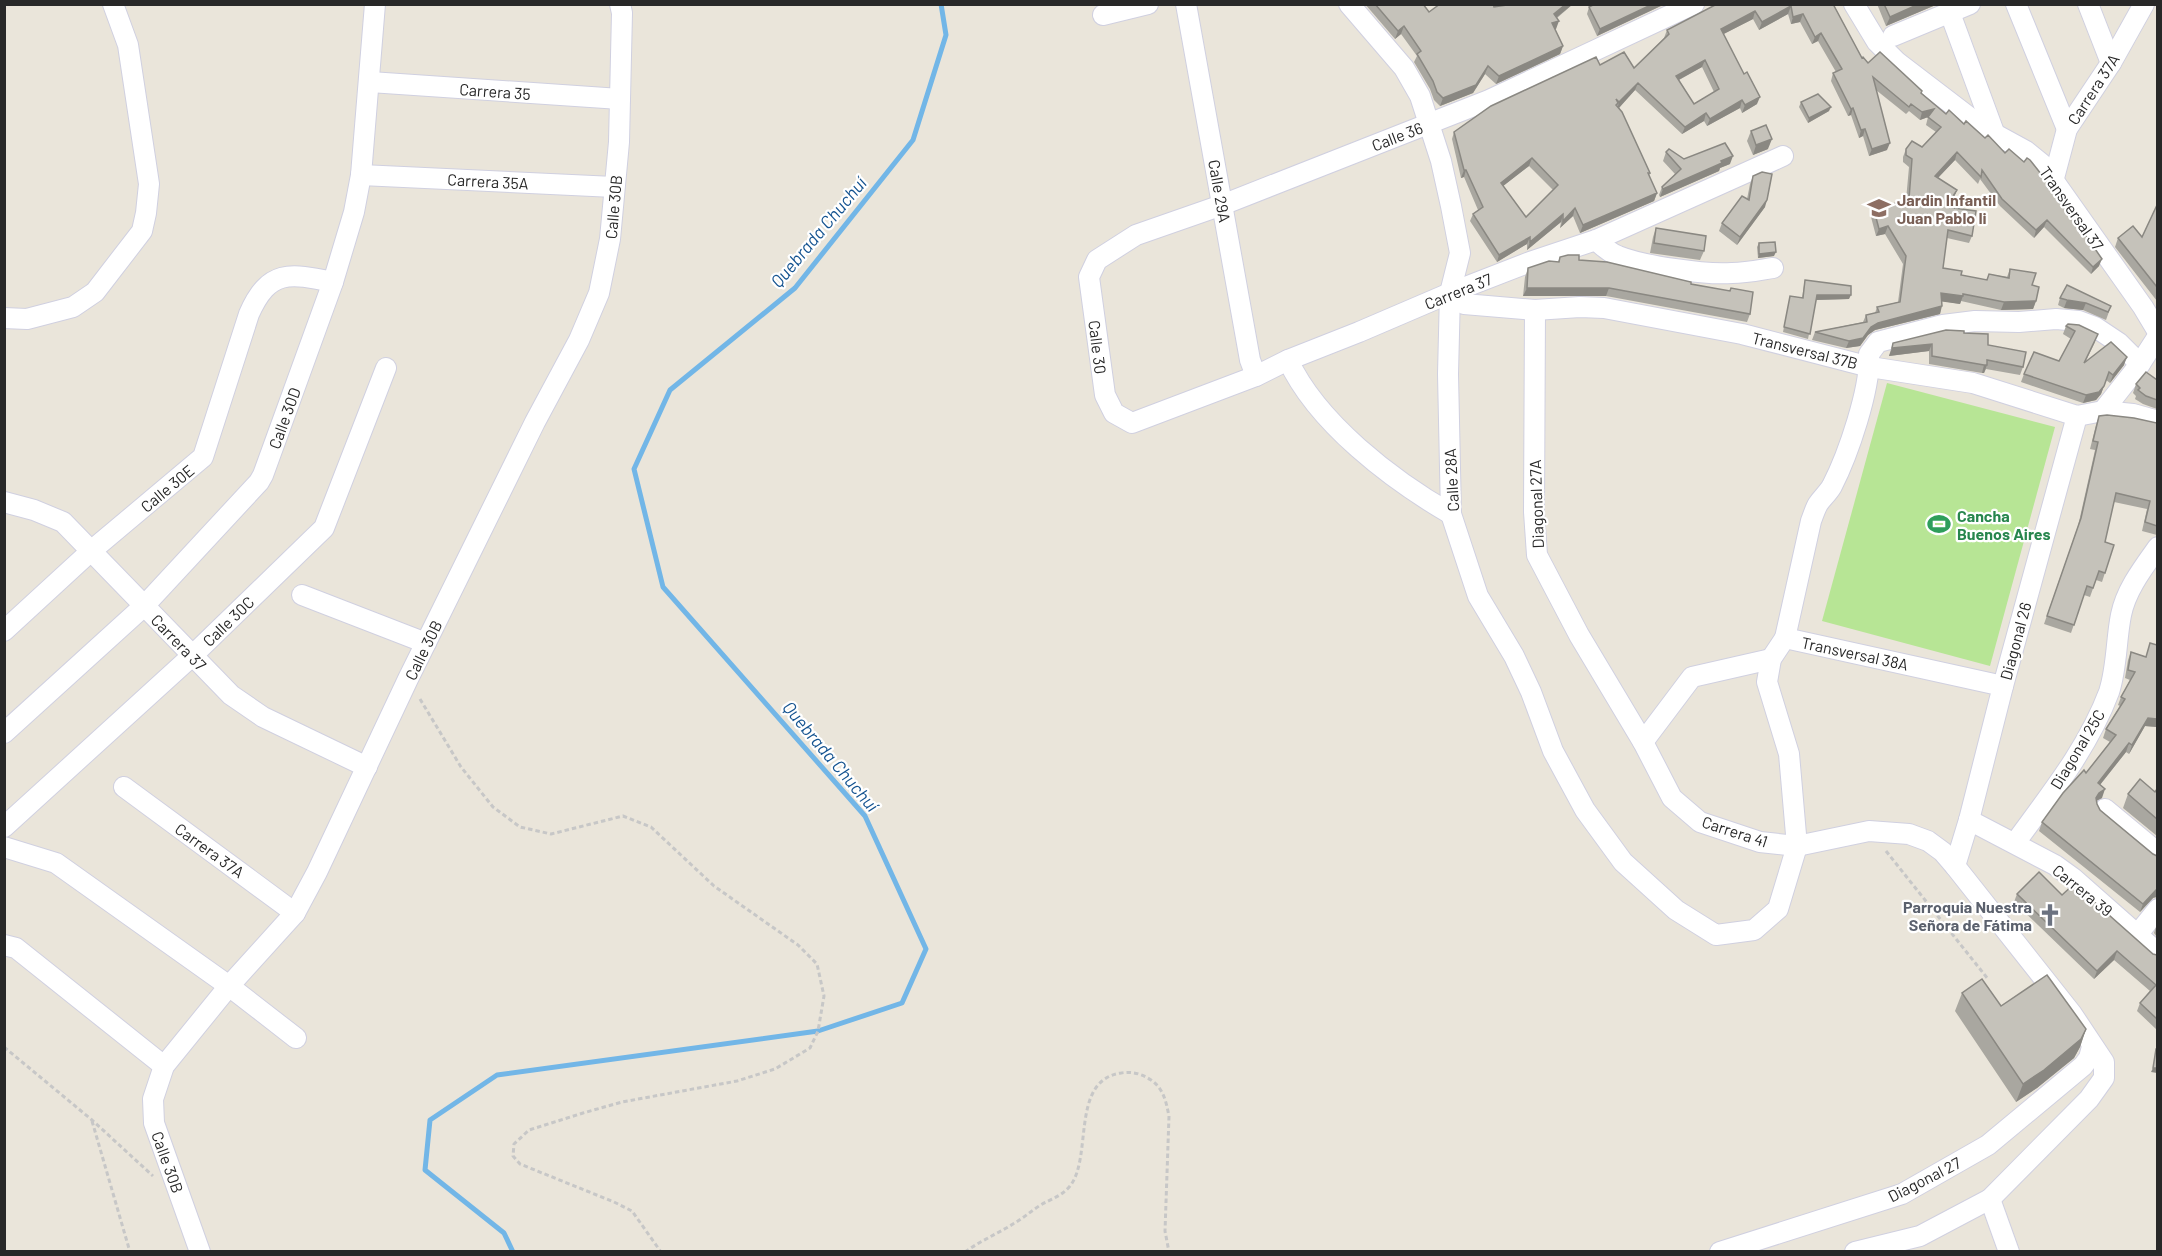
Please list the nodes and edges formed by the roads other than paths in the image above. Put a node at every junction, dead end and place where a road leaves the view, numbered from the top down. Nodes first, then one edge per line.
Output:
1 (113, 4) edge
2 (375, 4) edge
3 (620, 4) edge
4 (1148, 4) edge
5 (1186, 4) edge
6 (1349, 4) edge
7 (1694, 4) edge
8 (1854, 4) edge
9 (1970, 4) edge
10 (2016, 4) edge
11 (2088, 4) edge
12 (2144, 4) edge
13 (1950, 13) junction
14 (1103, 15) dead end
15 (1885, 39) junction
16 (2111, 63) junction
17 (370, 82) junction
18 (620, 99) junction
19 (1429, 123) junction
20 (2067, 129) junction
21 (1995, 135) junction
22 (1783, 156) dead end
23 (361, 175) junction
24 (2054, 178) junction
25 (614, 187) junction
26 (1222, 205) junction
27 (1596, 240) junction
28 (1097, 260) joint
29 (1773, 268) dead end
30 (333, 282) junction
31 (1450, 293) junction
32 (1535, 310) junction
33 (4, 318) edge
34 (2157, 334) edge
35 (1288, 360) junction
36 (2140, 364) junction
37 (1870, 367) junction
38 (386, 368) dead end
39 (1256, 376) junction
40 (2103, 411) junction
41 (2077, 416) junction
42 (2157, 421) edge
43 (1132, 423) joint
44 (4, 502) edge
45 (1451, 514) junction
46 (2157, 547) edge
47 (91, 551) junction
48 (302, 596) dead end
49 (144, 606) junction
50 (4, 631) edge
51 (1785, 638) junction
52 (426, 644) junction
53 (193, 655) junction
54 (1771, 658) junction
55 (2003, 686) junction
56 (4, 733) edge
57 (1642, 742) junction
58 (367, 767) junction
59 (124, 787) dead end
60 (2105, 809) dead end
61 (1970, 820) junction
62 (4, 827) edge
63 (2015, 843) junction
64 (1797, 846) junction
65 (4, 847) edge
66 (2157, 853) edge
67 (1955, 866) junction
68 (2157, 909) edge
69 (295, 914) junction
70 (2137, 935) junction
71 (4, 945) edge
72 (2157, 953) edge
73 (229, 986) junction
74 (296, 1038) dead end
75 (2092, 1047) junction
76 (164, 1066) junction
77 (1990, 1199) junction
78 (1923, 1244) edge
79 (200, 1251) edge
80 (1720, 1251) edge
81 (1855, 1251) edge
82 (2009, 1251) edge

1 - 33 street
2 - 17 street, Calle 30D
3 - 18 street, Calle 30B
4 - 14 street
5 - 26 street, Calle 29A
6 - 19 street, Calle 28A
7 - 19 street, Calle 36
8 - 15 street, Transversal 37
9 - 13 street
10 - 20 street
11 - 16 street
12 - 16 street, Carrera 37A
13 - 15 street
13 - 21 street
15 - 21 street, Transversal 37
16 - 20 street, Carrera 37A
17 - 18 street, Carrera 35
17 - 23 street, Calle 30D
18 - 25 street, Calle 30B
19 - 26 street, Calle 36
19 - 31 street, Calle 28A
20 - 24 street, Carrera 37A
21 - 24 street, Transversal 37
22 - 27 street, Carrera 37
23 - 25 street, Carrera 35A
23 - 30 street, Calle 30D
24 - 34 street, Transversal 37
25 - 52 street, Calle 30B
26 - 28 street, Calle 36
26 - 39 street, Calle 29A
27 - 29 street
27 - 31 street, Carrera 37
28 - 43 street, Calle 30
30 - 47 street, Calle 30E
30 - 49 street, Calle 30D
31 - 32 street, Transversal 37B
31 - 35 street, Carrera 37
31 - 45 street, Calle 28A
32 - 37 street, Transversal 37B
32 - 57 street, Diagonal 27A
34 - 36 street
35 - 39 street, Carrera 37
35 - 45 street
36 - 37 street
36 - 40 street
37 - 41 street, Transversal 37B
37 - 51 street
38 - 53 street, Calle 30C
39 - 43 street, Carrera 37
40 - 41 street, Transversal 37B
40 - 42 street, Transversal 37B
41 - 55 street, Diagonal 26
44 - 47 street, Carrera 37
45 - 64 street, Calle 28A
46 - 63 street, Diagonal 25C
47 - 49 street, Carrera 37
47 - 50 street, Calle 30E
48 - 52 street
49 - 53 street, Carrera 37
49 - 56 street, Calle 30D
51 - 54 street, Transversal 38A
51 - 55 street, Transversal 38A
52 - 58 street, Calle 30B
53 - 58 street, Carrera 37
53 - 62 street, Calle 30C
54 - 57 street
54 - 64 street
55 - 61 street, Diagonal 26
57 - 64 street, Carrera 41
58 - 69 street, Calle 30B
59 - 69 street, Carrera 37A
60 - 66 street
61 - 63 street, Carrera 39
61 - 67 street, Diagonal 26
63 - 70 street, Carrera 39
64 - 67 street, Carrera 41
65 - 73 street
67 - 75 street, Carrera 41
68 - 70 street
69 - 73 street, Calle 30B
70 - 72 street, Carrera 39
71 - 76 street
73 - 74 street
73 - 76 street, Calle 30B
75 - 77 street, Carrera 41
75 - 80 street, Diagonal 27
76 - 79 street, Calle 30B
77 - 78 street, Carrera 41
77 - 82 street
78 - 81 street, Carrera 41

